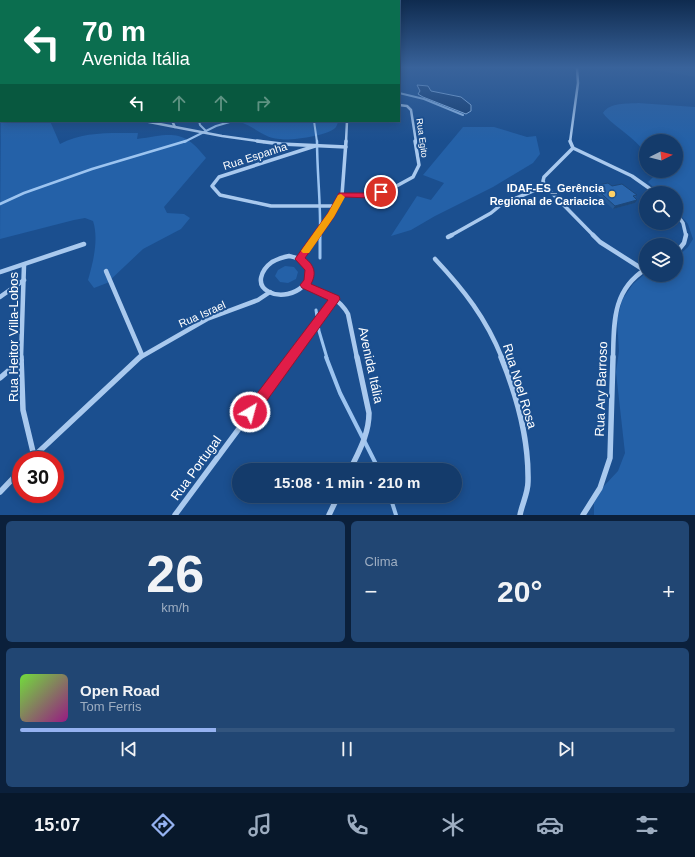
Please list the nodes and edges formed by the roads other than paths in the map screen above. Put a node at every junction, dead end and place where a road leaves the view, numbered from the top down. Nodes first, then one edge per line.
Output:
1 (577, 92) edge
2 (400, 105) edge
3 (149, 122) edge
4 (172, 122) edge
5 (347, 122) edge
6 (175, 127) junction
7 (315, 146) junction
8 (346, 147) junction
9 (573, 148) junction
10 (545, 186) junction
11 (646, 186) edge
12 (342, 195) junction
13 (336, 206) junction
14 (683, 224) edge
15 (448, 237) dead end
16 (84, 244) dead end
17 (683, 246) edge
18 (300, 259) junction
19 (435, 259) dead end
20 (24, 265) junction
21 (639, 265) edge
22 (106, 271) dead end
23 (0, 272) edge
24 (639, 275) edge
25 (24, 280) junction
26 (305, 285) junction
27 (270, 292) junction
28 (0, 297) edge
29 (335, 299) junction
30 (142, 355) junction
31 (21, 360) junction
32 (0, 378) edge
33 (31, 451) edge
34 (39, 451) edge
35 (353, 463) edge
36 (12, 479) edge
37 (0, 492) edge
38 (335, 503) edge
39 (175, 515) edge
40 (329, 515) edge
41 (520, 515) edge
42 (583, 515) edge

1 - 9 street
2 - 12 street, Rua Egito
3 - 6 street
4 - 6 street
5 - 8 street
6 - 7 street
7 - 8 street
7 - 13 street, Rua Espanha
8 - 12 street
9 - 10 street
9 - 11 street
10 - 15 street
10 - 21 street
12 - 13 street
13 - 18 street
14 - 17 street
16 - 20 street
18 - 26 street
18 - 27 street
19 - 41 street, Rua Noel Rosa
20 - 23 street
20 - 25 street, Rua Heitor Villa-Lobos
22 - 30 street
24 - 42 street, Rua Ary Barroso
25 - 28 street
25 - 31 street, Rua Heitor Villa-Lobos
26 - 27 street
26 - 29 street, Avenida Itália
27 - 30 street, Rua Israel
29 - 35 street, Avenida Itália
29 - 39 street, Rua Portugal
30 - 34 street, Rua Israel
31 - 32 street
31 - 33 street, Rua Heitor Villa-Lobos
36 - 37 street
38 - 40 street

